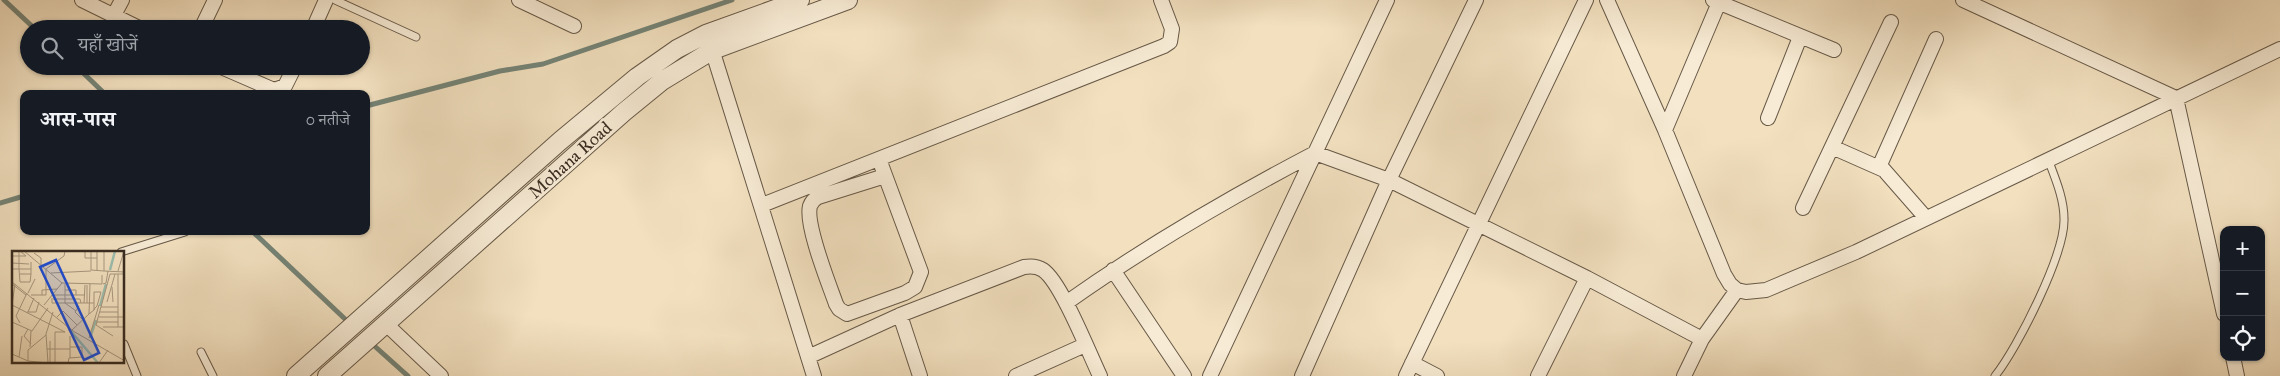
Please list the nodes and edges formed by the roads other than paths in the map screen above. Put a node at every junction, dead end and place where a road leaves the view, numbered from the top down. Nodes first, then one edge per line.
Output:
1 (82, 0) edge
2 (122, 0) edge
3 (215, 0) edge
4 (326, 0) edge
5 (335, 0) edge
6 (519, 0) edge
7 (800, 0) edge
8 (848, 0) edge
9 (1161, 0) edge
10 (1387, 0) edge
11 (1476, 0) edge
12 (1586, 0) edge
13 (1607, 0) edge
14 (1963, 0) edge
15 (1717, 1) edge
16 (114, 15) junction
17 (124, 20) edge
18 (205, 20) edge
19 (316, 20) edge
20 (1891, 22) dead end
21 (574, 26) dead end
22 (416, 37) dead end
23 (1800, 37) junction
24 (1936, 39) dead end
25 (710, 42) junction
26 (2280, 49) edge
27 (1834, 50) dead end
28 (240, 75) edge
29 (290, 75) edge
30 (274, 90) edge
31 (274, 90) edge
32 (2176, 98) junction
33 (1768, 118) dead end
34 (1665, 130) junction
35 (1832, 148) junction
36 (1315, 153) junction
37 (879, 159) junction
38 (2048, 159) junction
39 (1879, 167) junction
40 (885, 176) junction
41 (1389, 180) junction
42 (762, 205) junction
43 (1803, 208) dead end
44 (1926, 218) junction
45 (1479, 223) junction
46 (176, 235) edge
47 (125, 251) edge
48 (1113, 270) junction
49 (1586, 278) junction
50 (1737, 290) junction
51 (2220, 296) edge
52 (1066, 303) junction
53 (900, 315) junction
54 (386, 324) junction
55 (1702, 339) junction
56 (1085, 345) junction
57 (125, 346) edge
58 (201, 352) dead end
59 (808, 357) junction
60 (2234, 361) edge
61 (1409, 370) edge
62 (137, 376) edge
63 (213, 376) edge
64 (296, 376) edge
65 (327, 376) edge
66 (441, 376) edge
67 (814, 376) edge
68 (920, 376) edge
69 (1017, 376) edge
70 (1100, 376) edge
71 (1184, 376) edge
72 (1210, 376) edge
73 (1302, 376) edge
74 (1437, 376) edge
75 (1538, 376) edge
76 (1684, 376) edge
77 (1995, 376) edge
78 (2237, 376) edge

1 - 16 street
2 - 16 street
3 - 18 street
4 - 19 street
5 - 22 lane
6 - 21 street
7 - 25 street, Mohana Road
8 - 25 street, Mohana Road
9 - 37 street
10 - 36 street
11 - 41 street
12 - 45 street
13 - 34 street
14 - 32 street
15 - 23 street
15 - 34 street
16 - 17 street
20 - 35 street
23 - 27 street
23 - 33 street
24 - 39 street
25 - 42 street
25 - 54 street, Mohana Road
25 - 64 street, Mohana Road
26 - 32 street
28 - 31 street
29 - 30 street
32 - 38 street
32 - 51 street
34 - 50 street
35 - 39 street
35 - 43 street
36 - 41 street
36 - 48 street
36 - 72 street
37 - 40 street
37 - 42 street
38 - 44 street
38 - 77 lane
39 - 44 street
40 - 40 street
41 - 45 street
41 - 73 street
42 - 59 street
44 - 50 street
45 - 49 street
45 - 61 street
46 - 47 lane
48 - 52 street
48 - 71 street
49 - 55 street
49 - 75 street
50 - 55 street
52 - 53 street
52 - 56 street
53 - 59 street
53 - 68 street
54 - 65 street, Mohana Road
54 - 66 street
55 - 76 street
56 - 69 street
56 - 70 street
57 - 62 lane
58 - 63 lane
59 - 67 street
60 - 78 street
61 - 74 street

